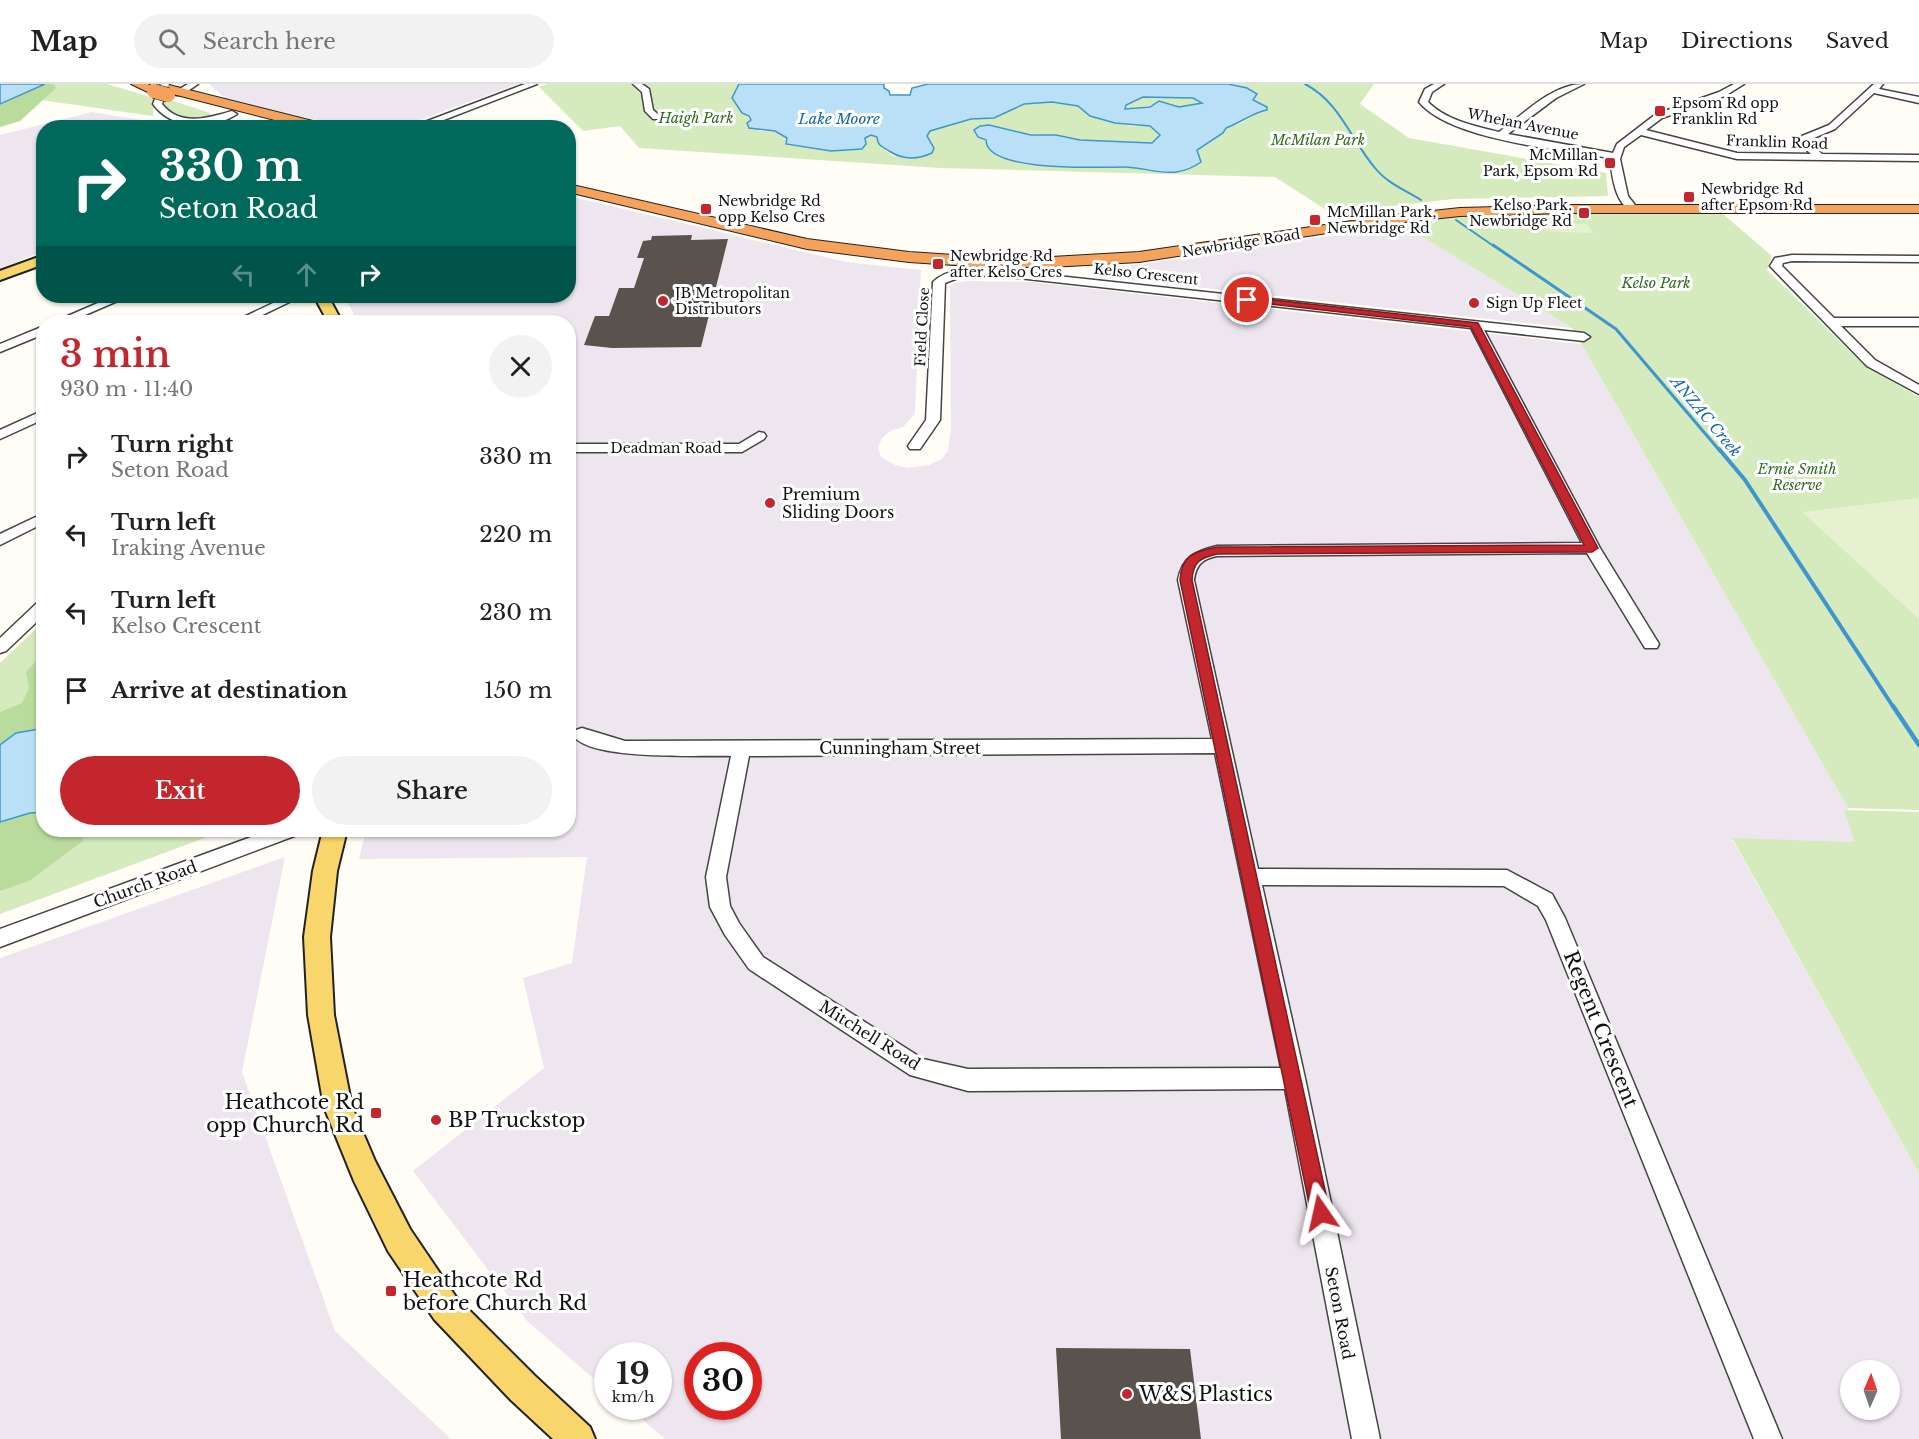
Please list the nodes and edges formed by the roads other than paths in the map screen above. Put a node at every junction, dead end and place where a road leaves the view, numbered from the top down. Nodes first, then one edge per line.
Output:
1 (137, 84) edge
2 (194, 84) edge
3 (533, 84) edge
4 (637, 84) edge
5 (1440, 84) edge
6 (1580, 84) edge
7 (1740, 84) edge
8 (1875, 87) edge
9 (162, 89) edge
10 (1919, 100) edge
11 (232, 114) junction
12 (656, 117) dead end
13 (177, 120) edge
14 (202, 120) edge
15 (260, 120) edge
16 (268, 120) edge
17 (434, 120) edge
18 (1638, 131) junction
19 (1502, 135) junction
20 (1615, 156) junction
21 (1820, 158) junction
22 (1919, 158) edge
23 (576, 183) edge
24 (576, 190) edge
25 (1919, 202) edge
26 (1630, 205) junction
27 (1919, 209) edge
28 (1051, 258) junction
29 (1919, 259) edge
30 (36, 262) edge
31 (0, 276) edge
32 (1051, 278) junction
33 (106, 303) edge
34 (281, 303) edge
35 (77, 315) edge
36 (254, 315) edge
37 (1829, 322) junction
38 (1919, 322) edge
39 (1475, 324) junction
40 (36, 332) edge
41 (1584, 337) dead end
42 (0, 348) edge
43 (1919, 390) edge
44 (36, 418) edge
45 (0, 435) edge
46 (759, 436) dead end
47 (915, 446) dead end
48 (576, 448) edge
49 (36, 521) edge
50 (0, 540) edge
51 (1592, 548) junction
52 (36, 613) edge
53 (1651, 644) dead end
54 (0, 647) edge
55 (582, 735) dead end
56 (1221, 746) junction
57 (741, 749) junction
58 (271, 837) edge
59 (334, 837) edge
60 (1250, 877) junction
61 (0, 938) edge
62 (1294, 1078) junction
63 (578, 1439) edge
64 (1366, 1439) edge
65 (1768, 1439) edge

1 - 9 highway
2 - 9 street
3 - 17 street
4 - 12 street
5 - 19 street, Whelan Avenue
6 - 19 street
7 - 18 street
8 - 10 street
8 - 21 street
9 - 11 highway
9 - 13 street
9 - 16 highway
11 - 14 street
11 - 15 highway
18 - 20 street
18 - 21 street, Franklin Road
19 - 20 street, Whelan Avenue
20 - 26 street
21 - 22 street, Franklin Road
23 - 28 highway, Newbridge Road
24 - 28 highway, Newbridge Road
25 - 26 highway, Newbridge Road
26 - 27 highway, Newbridge Road
26 - 28 highway, Newbridge Road
28 - 32 street
29 - 37 street
30 - 31 main road
32 - 39 street, Kelso Crescent
32 - 47 street, Field Close
33 - 35 street
34 - 36 street
37 - 38 street
37 - 43 street
39 - 41 street, Kelso Crescent
39 - 51 street
40 - 42 street
44 - 45 street
46 - 48 street, Deadman Road
49 - 50 street
51 - 53 street
51 - 56 street, Seton Road
52 - 54 street
55 - 57 street, Cunningham Street
56 - 57 street, Cunningham Street
56 - 60 street, Seton Road
57 - 62 street, Mitchell Road
58 - 61 street, Church Road
59 - 63 main road
60 - 62 street, Seton Road
60 - 65 street, Regent Crescent
62 - 64 street, Seton Road

